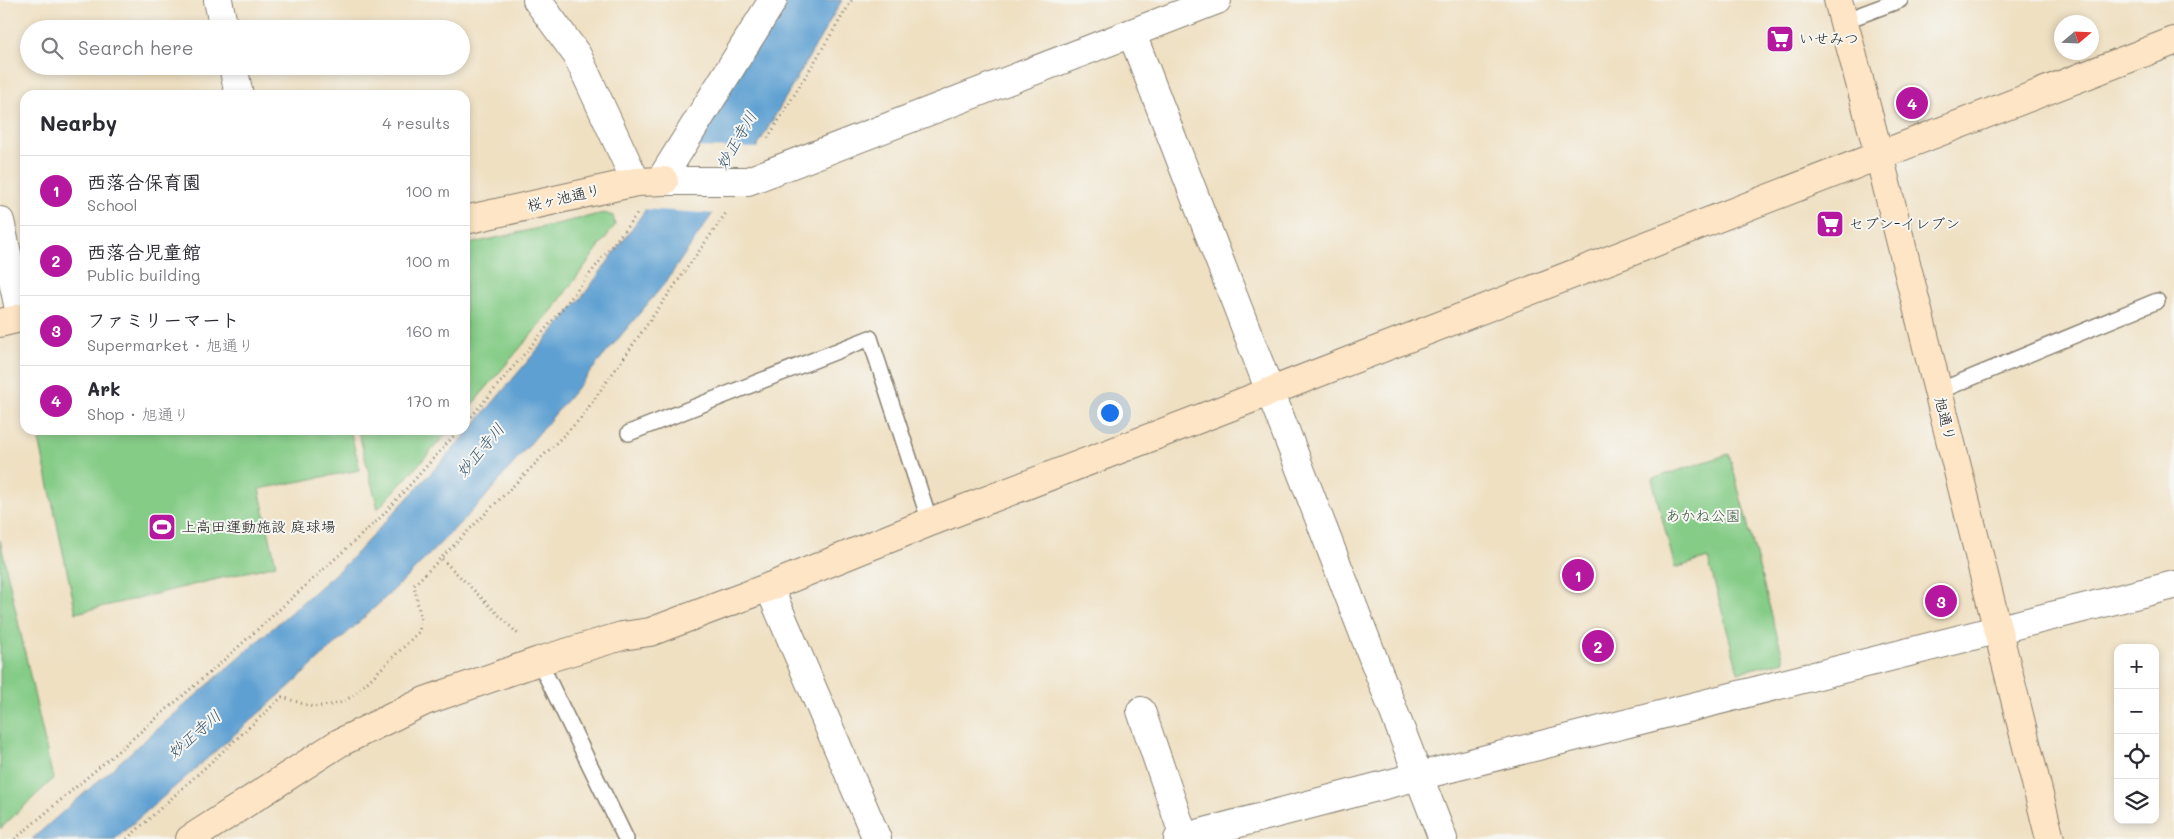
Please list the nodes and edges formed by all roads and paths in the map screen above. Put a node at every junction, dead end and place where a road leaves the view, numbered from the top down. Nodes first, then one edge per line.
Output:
1 (218, 0) edge
2 (537, 0) edge
3 (773, 0) edge
4 (852, 0) edge
5 (1217, 0) edge
6 (1900, 0) edge
7 (1841, 11) edge
8 (222, 20) edge
9 (1132, 34) junction
10 (2174, 41) edge
11 (234, 75) edge
12 (238, 90) edge
13 (1879, 155) junction
14 (653, 181) junction
15 (742, 182) junction
16 (470, 219) edge
17 (0, 221) edge
18 (2157, 301) dead end
19 (15, 319) edge
20 (1939, 391) junction
21 (1269, 392) junction
22 (470, 418) edge
23 (629, 433) dead end
24 (455, 435) edge
25 (930, 522) junction
26 (442, 559) junction
27 (2174, 585) edge
28 (769, 588) junction
29 (1997, 631) junction
30 (539, 661) junction
31 (1141, 711) dead end
32 (1419, 776) junction
33 (1181, 838) edge
34 (15, 839) edge
35 (127, 839) edge
36 (190, 839) edge
37 (626, 839) edge
38 (877, 839) edge
39 (1443, 839) edge
40 (2050, 839) edge

1 - 8 street
2 - 14 street
3 - 14 street
4 - 15 path
5 - 9 street
6 - 7 lane
7 - 13 street, 旭通り
9 - 15 street
9 - 21 street
10 - 13 street
11 - 12 street
13 - 20 street, 旭通り
13 - 21 street
14 - 15 street
14 - 16 street, 桜ヶ池通り
14 - 22 path
15 - 26 path
17 - 19 street
18 - 20 lane
20 - 29 street, 旭通り
21 - 25 street
21 - 32 street
23 - 25 lane
24 - 34 path
25 - 28 street
26 - 30 path
26 - 35 path
27 - 29 street
28 - 30 street
28 - 38 street
29 - 32 street
29 - 40 street, 旭通り
30 - 36 street
30 - 37 lane
31 - 33 street
32 - 33 street
32 - 39 street

